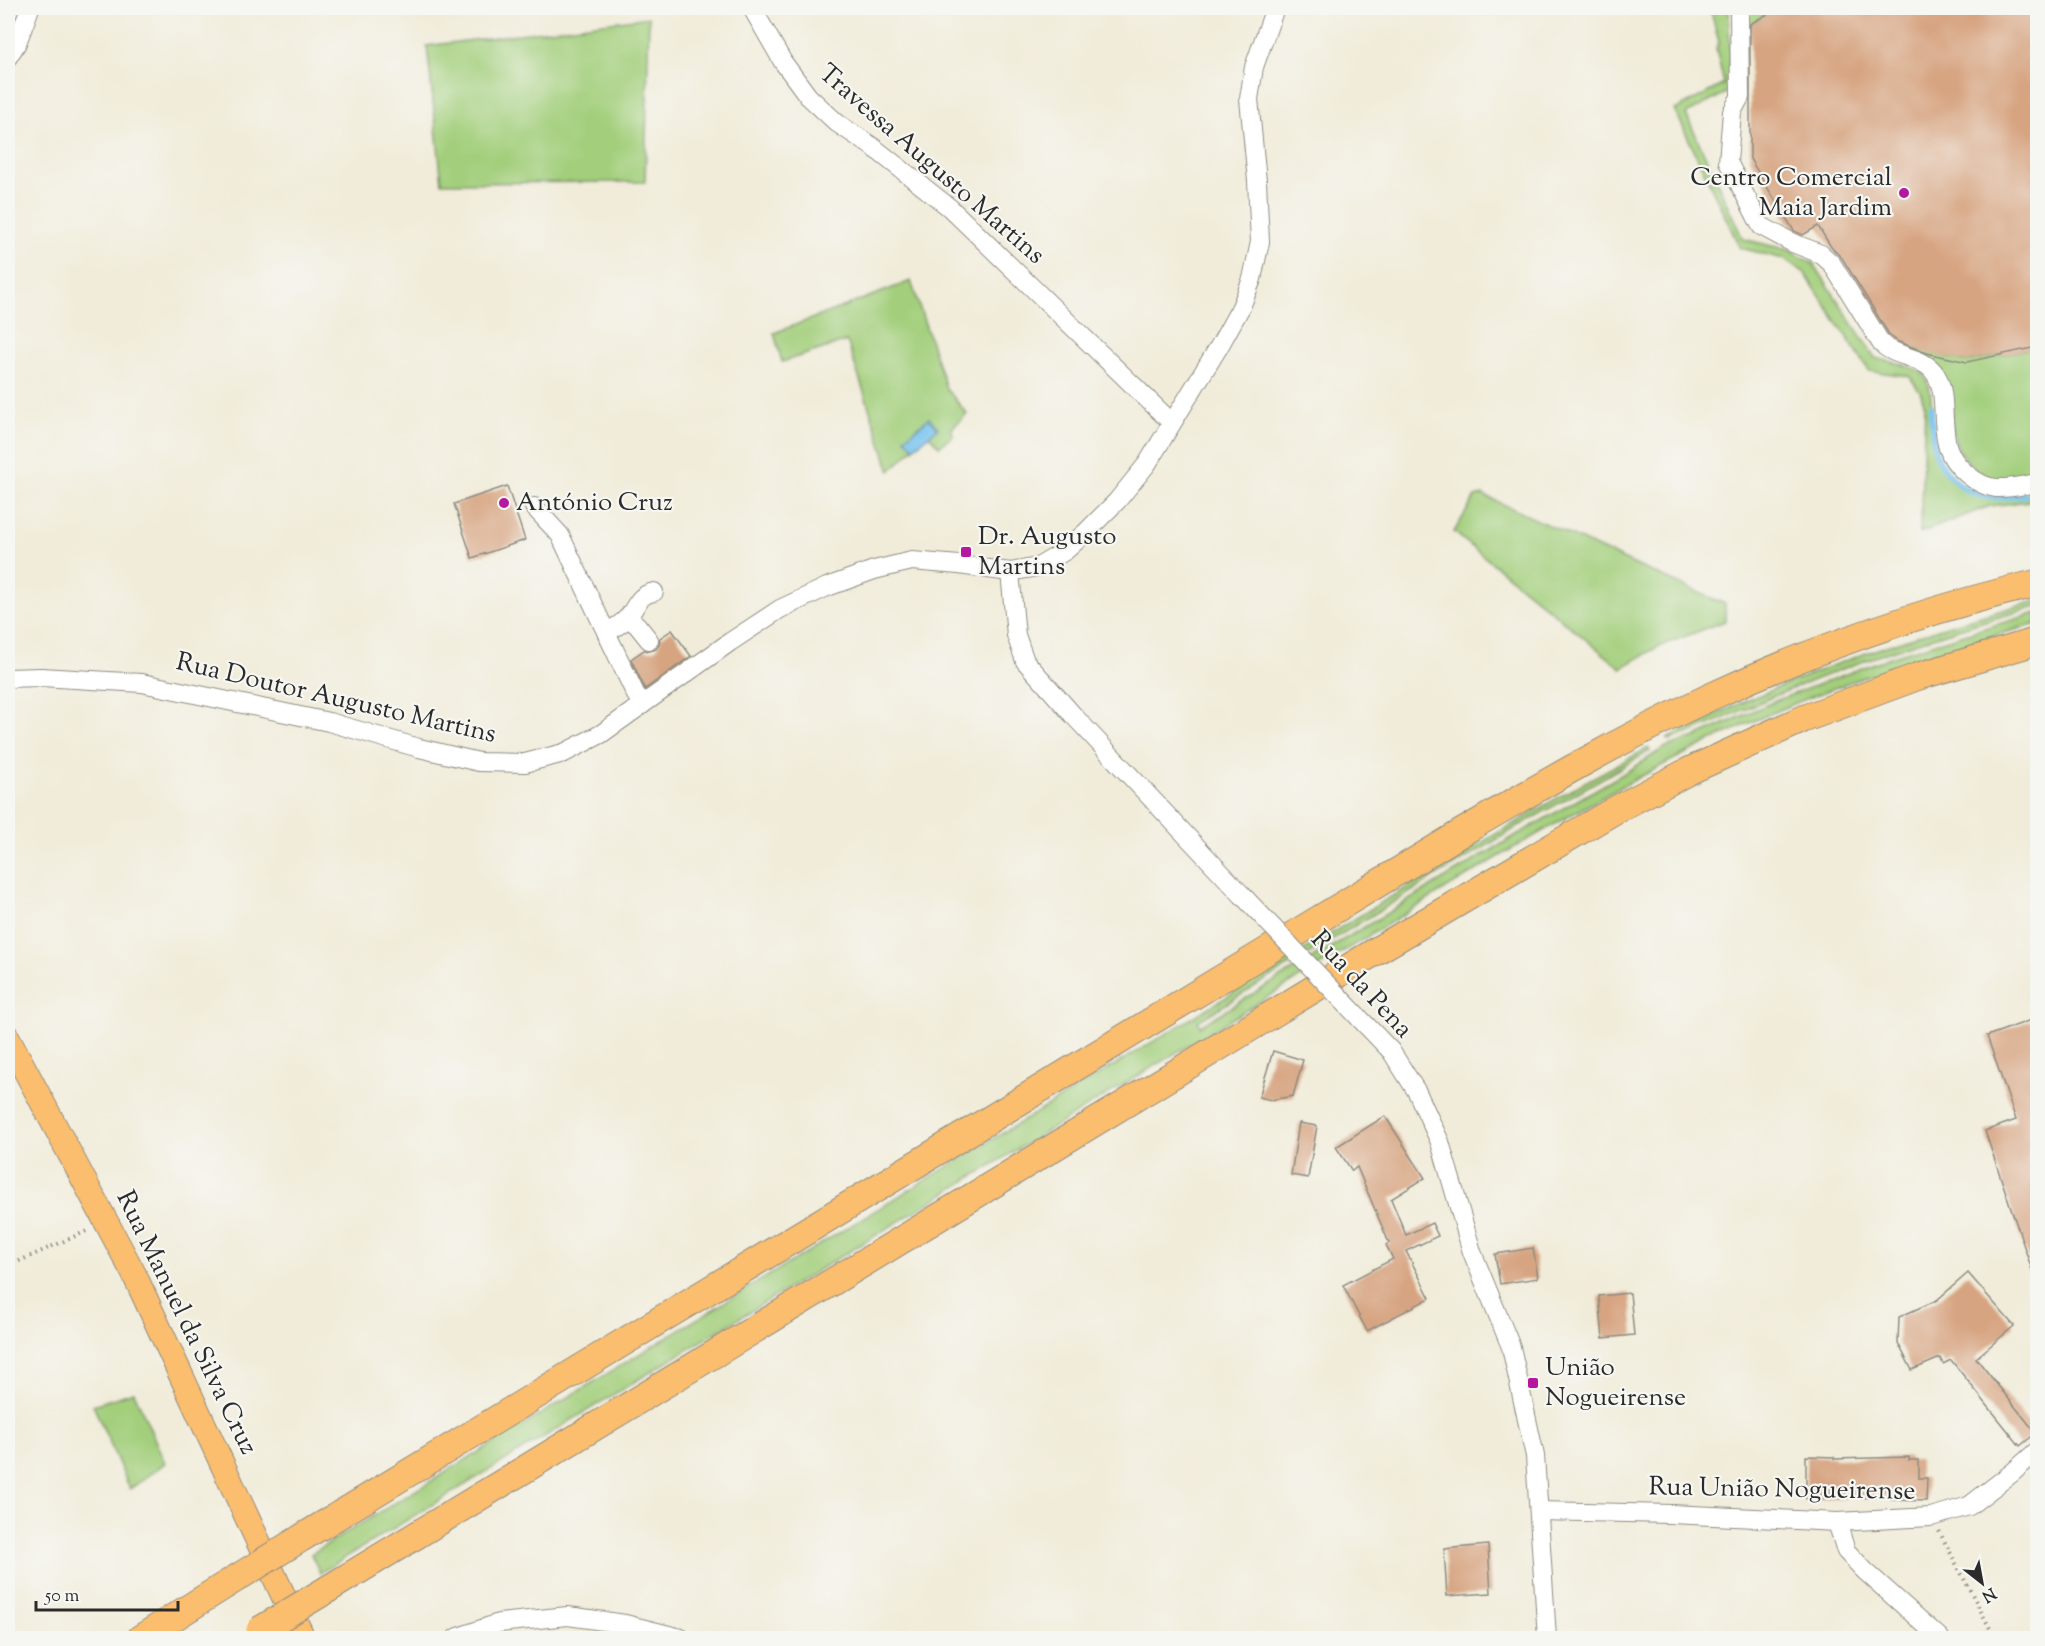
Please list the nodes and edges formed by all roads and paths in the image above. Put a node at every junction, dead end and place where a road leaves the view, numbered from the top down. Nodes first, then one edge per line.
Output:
1 (30, 8) edge
2 (752, 8) edge
3 (1275, 8) edge
4 (1739, 8) edge
5 (8, 57) edge
6 (1171, 422) junction
7 (2037, 483) edge
8 (534, 507) dead end
9 (1010, 572) junction
10 (2037, 583) edge
11 (654, 592) dead end
12 (627, 618) junction
13 (607, 632) junction
14 (649, 640) dead end
15 (2037, 641) edge
16 (8, 678) edge
17 (642, 705) junction
18 (8, 1038) edge
19 (107, 1222) junction
20 (8, 1266) edge
21 (2037, 1449) edge
22 (1539, 1511) junction
23 (1931, 1517) junction
24 (1837, 1522) junction
25 (254, 1634) edge
26 (141, 1638) edge
27 (303, 1638) edge
28 (456, 1638) edge
29 (681, 1638) edge
30 (1547, 1638) edge
31 (1940, 1638) edge
32 (1995, 1638) edge

1 - 5 street
2 - 6 street, Travessa Augusto Martins
3 - 6 street, Rua Doutor Augusto Martins
4 - 7 street
6 - 9 street, Rua Doutor Augusto Martins
8 - 13 street
9 - 17 street, Rua Doutor Augusto Martins
9 - 22 street, Rua da Pena, bridge
10 - 26 highway, bridge
11 - 12 street
12 - 13 street
12 - 14 street
13 - 17 street
15 - 25 highway, bridge
16 - 17 street, Rua Doutor Augusto Martins
18 - 19 main road, Rua Manuel da Silva Cruz
19 - 20 path
19 - 27 main road, Rua Manuel da Silva Cruz
21 - 23 street, Rua União Nogueirense
22 - 24 street, Rua União Nogueirense
22 - 30 street, Rua da Pena
23 - 24 street, Rua União Nogueirense
23 - 32 path
24 - 31 street
28 - 29 street

